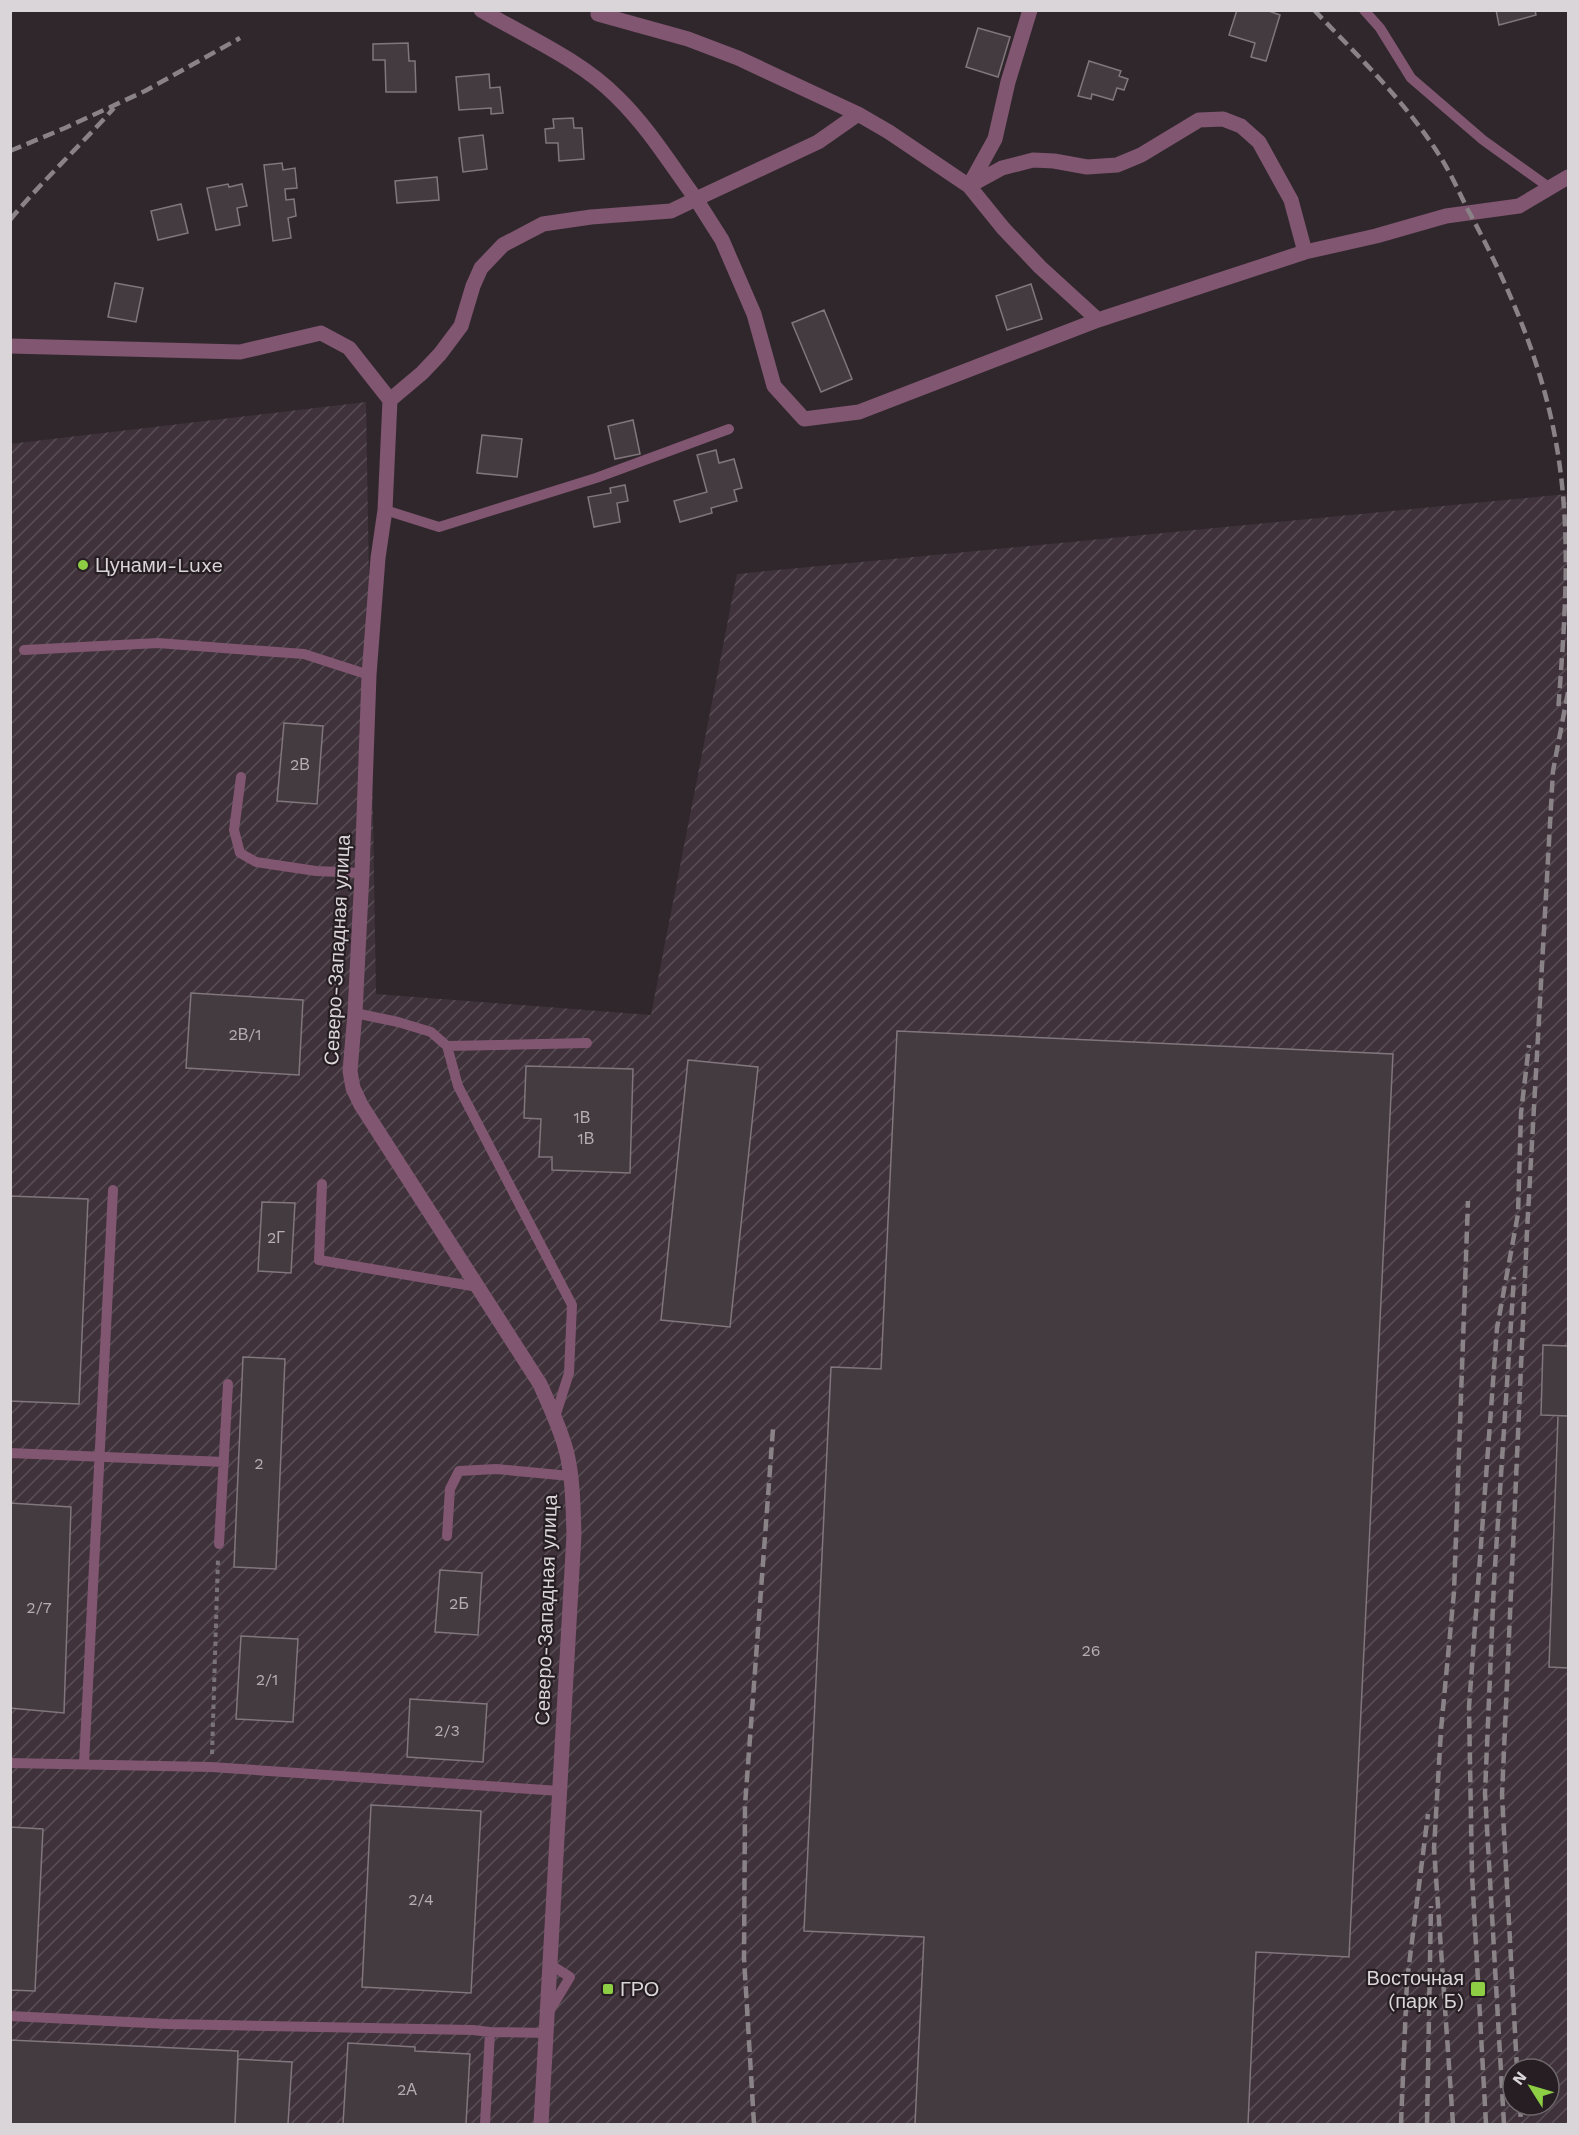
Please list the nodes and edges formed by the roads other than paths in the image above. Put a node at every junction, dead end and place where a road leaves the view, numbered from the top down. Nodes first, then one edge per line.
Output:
1 (481, 10) edge
2 (1030, 10) edge
3 (1364, 10) edge
4 (598, 14) dead end
5 (858, 114) junction
6 (1569, 177) edge
7 (969, 186) junction
8 (1550, 188) junction
9 (696, 199) junction
10 (1305, 252) junction
11 (1098, 320) junction
12 (10, 346) edge
13 (390, 400) junction
14 (729, 429) dead end
15 (385, 510) junction
16 (24, 650) dead end
17 (369, 675) junction
18 (241, 777) dead end
19 (362, 873) junction
20 (356, 1013) junction
21 (587, 1042) dead end
22 (447, 1046) junction
23 (322, 1184) dead end
24 (113, 1190) dead end
25 (478, 1287) junction
26 (228, 1384) dead end
27 (555, 1417) junction
28 (10, 1453) edge
29 (101, 1457) junction
30 (224, 1462) junction
31 (570, 1476) junction
32 (447, 1536) dead end
33 (219, 1544) road end
34 (10, 1763) edge
35 (84, 1764) junction
36 (560, 1791) junction
37 (10, 2016) edge
38 (490, 2032) junction
39 (546, 2033) junction
40 (485, 2124) edge
41 (541, 2124) edge

1 - 9 street
2 - 7 street
3 - 8 lane
4 - 5 street
5 - 7 street
5 - 9 street
6 - 8 street
7 - 10 street
7 - 11 street
8 - 10 street
9 - 11 street
9 - 13 street
10 - 11 street
12 - 13 street
13 - 15 street, Северо-Западная улица
14 - 15 lane
15 - 17 street, Северо-Западная улица
16 - 17 lane
17 - 19 street, Северо-Западная улица
18 - 19 lane
19 - 20 street, Северо-Западная улица
20 - 22 lane
20 - 25 street, Северо-Западная улица
21 - 22 lane
22 - 27 lane
23 - 25 lane
24 - 29 lane
25 - 27 street, Северо-Западная улица
26 - 30 lane
27 - 31 street, Северо-Западная улица
28 - 29 lane
29 - 30 lane
29 - 35 lane
30 - 33 lane
31 - 32 lane
31 - 36 street, Северо-Западная улица
34 - 35 lane
35 - 36 lane
36 - 39 street, Северо-Западная улица
37 - 38 lane
38 - 39 lane
38 - 40 lane
39 - 41 street, Северо-Западная улица

